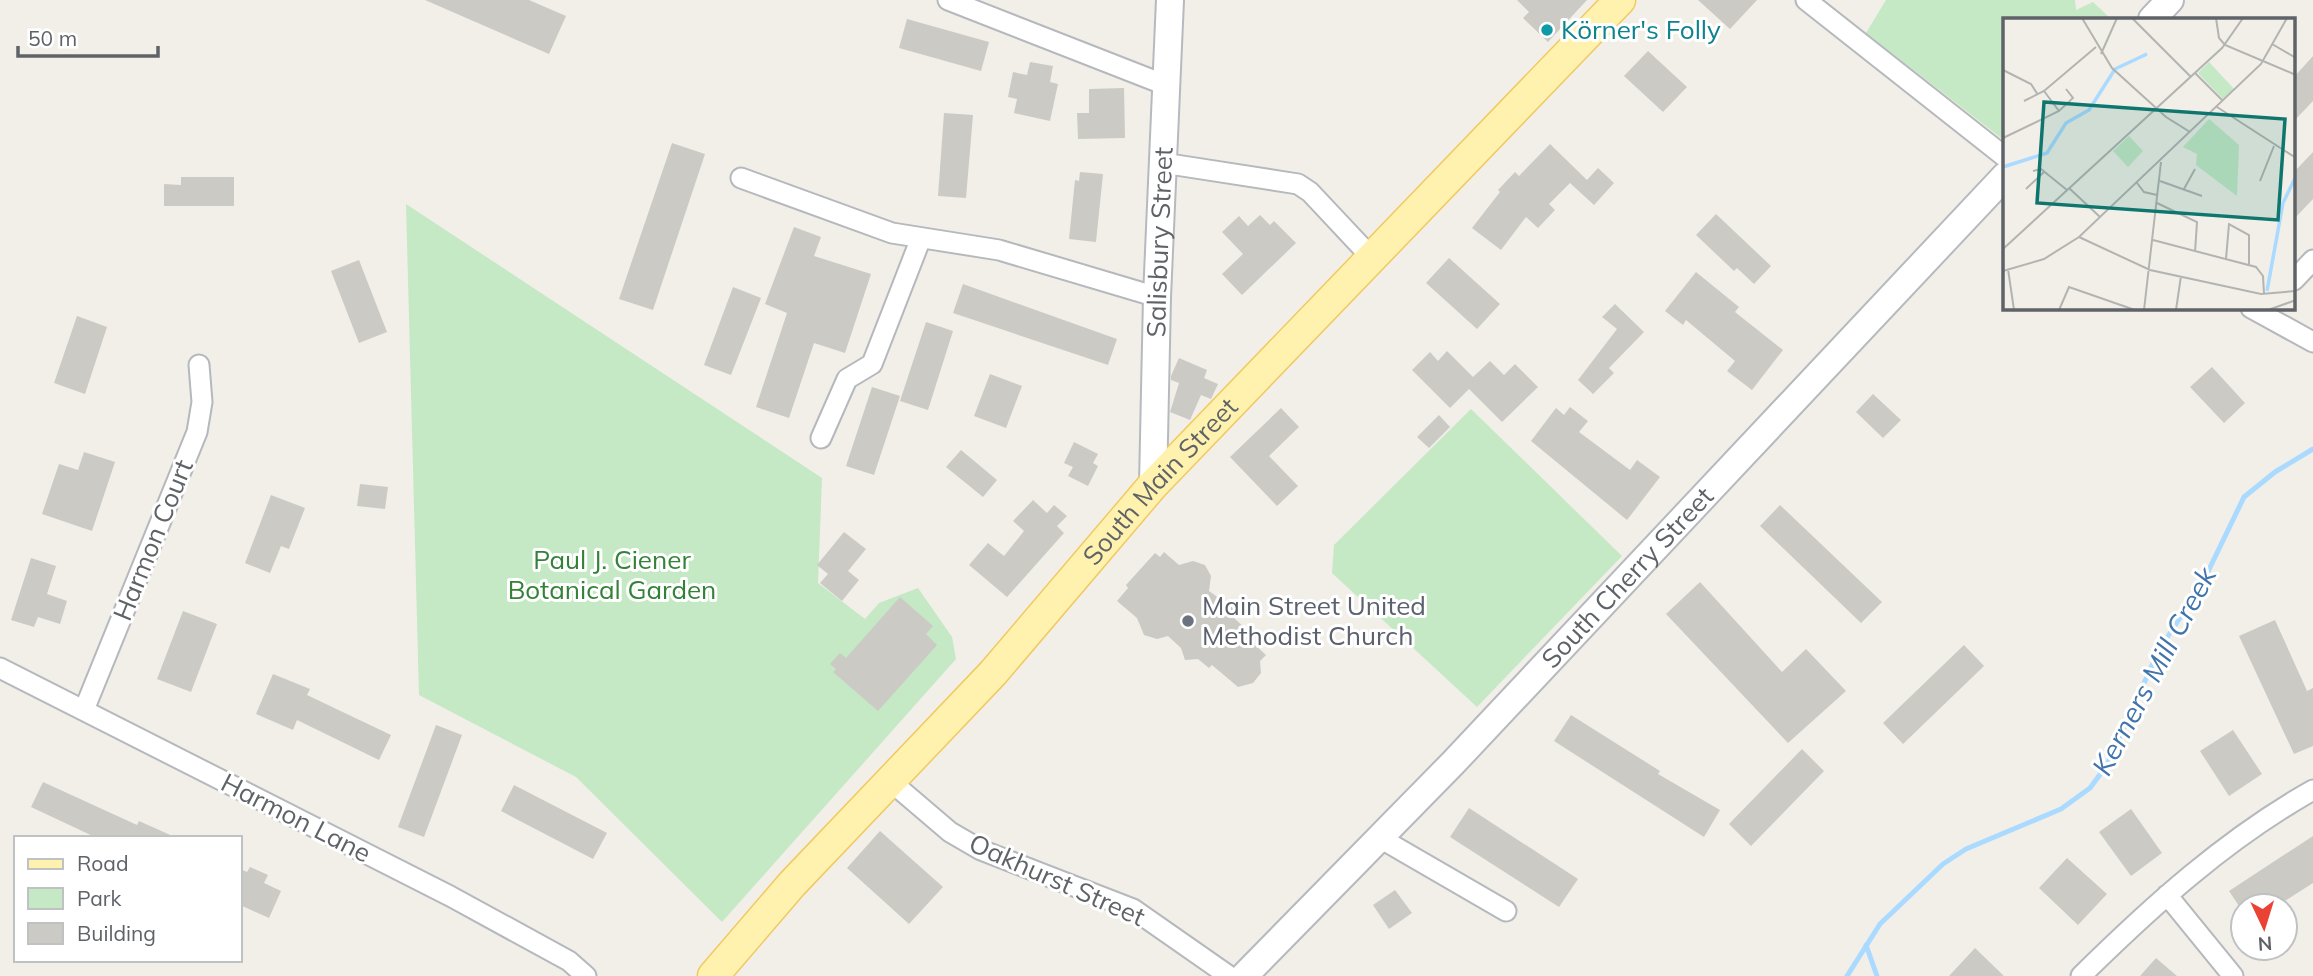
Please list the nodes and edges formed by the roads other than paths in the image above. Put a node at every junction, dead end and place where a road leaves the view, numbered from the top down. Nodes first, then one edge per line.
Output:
1 (948, 0) edge
2 (1171, 0) edge
3 (1620, 0) edge
4 (1806, 0) edge
5 (2170, 0) edge
6 (2153, 18) edge
7 (1168, 86) junction
8 (2003, 155) edge
9 (1163, 163) junction
10 (741, 178) dead end
11 (2003, 178) edge
12 (921, 238) junction
13 (1372, 258) junction
14 (2313, 260) edge
15 (2296, 278) edge
16 (1157, 297) junction
17 (2260, 310) edge
18 (2313, 342) edge
19 (199, 365) dead end
20 (821, 438) dead end
21 (1153, 485) junction
22 (0, 668) edge
23 (84, 710) junction
24 (889, 780) junction
25 (2313, 790) edge
26 (1380, 838) junction
27 (2167, 895) junction
28 (1506, 911) dead end
29 (586, 976) edge
30 (713, 976) edge
31 (1228, 976) edge
32 (1244, 976) edge
33 (2081, 976) edge
34 (2233, 976) edge

1 - 7 street
2 - 7 main road, Salisbury Street
3 - 13 main road, South Main Street
4 - 8 street
5 - 6 main road
7 - 9 main road, Salisbury Street
9 - 13 street
9 - 16 main road, Salisbury Street
10 - 12 street
11 - 26 main road, South Cherry Street
12 - 16 street
12 - 20 street
13 - 21 main road, South Main Street
14 - 15 street
16 - 21 main road, Salisbury Street
17 - 18 street
19 - 23 street, Harmon Court
21 - 24 main road, South Main Street
22 - 23 street, Harmon Lane
23 - 29 street, Harmon Lane
24 - 30 main road, South Main Street
24 - 31 street, Oakhurst Street
25 - 27 street
26 - 28 street
26 - 32 main road, South Cherry Street
27 - 33 street
27 - 34 street

